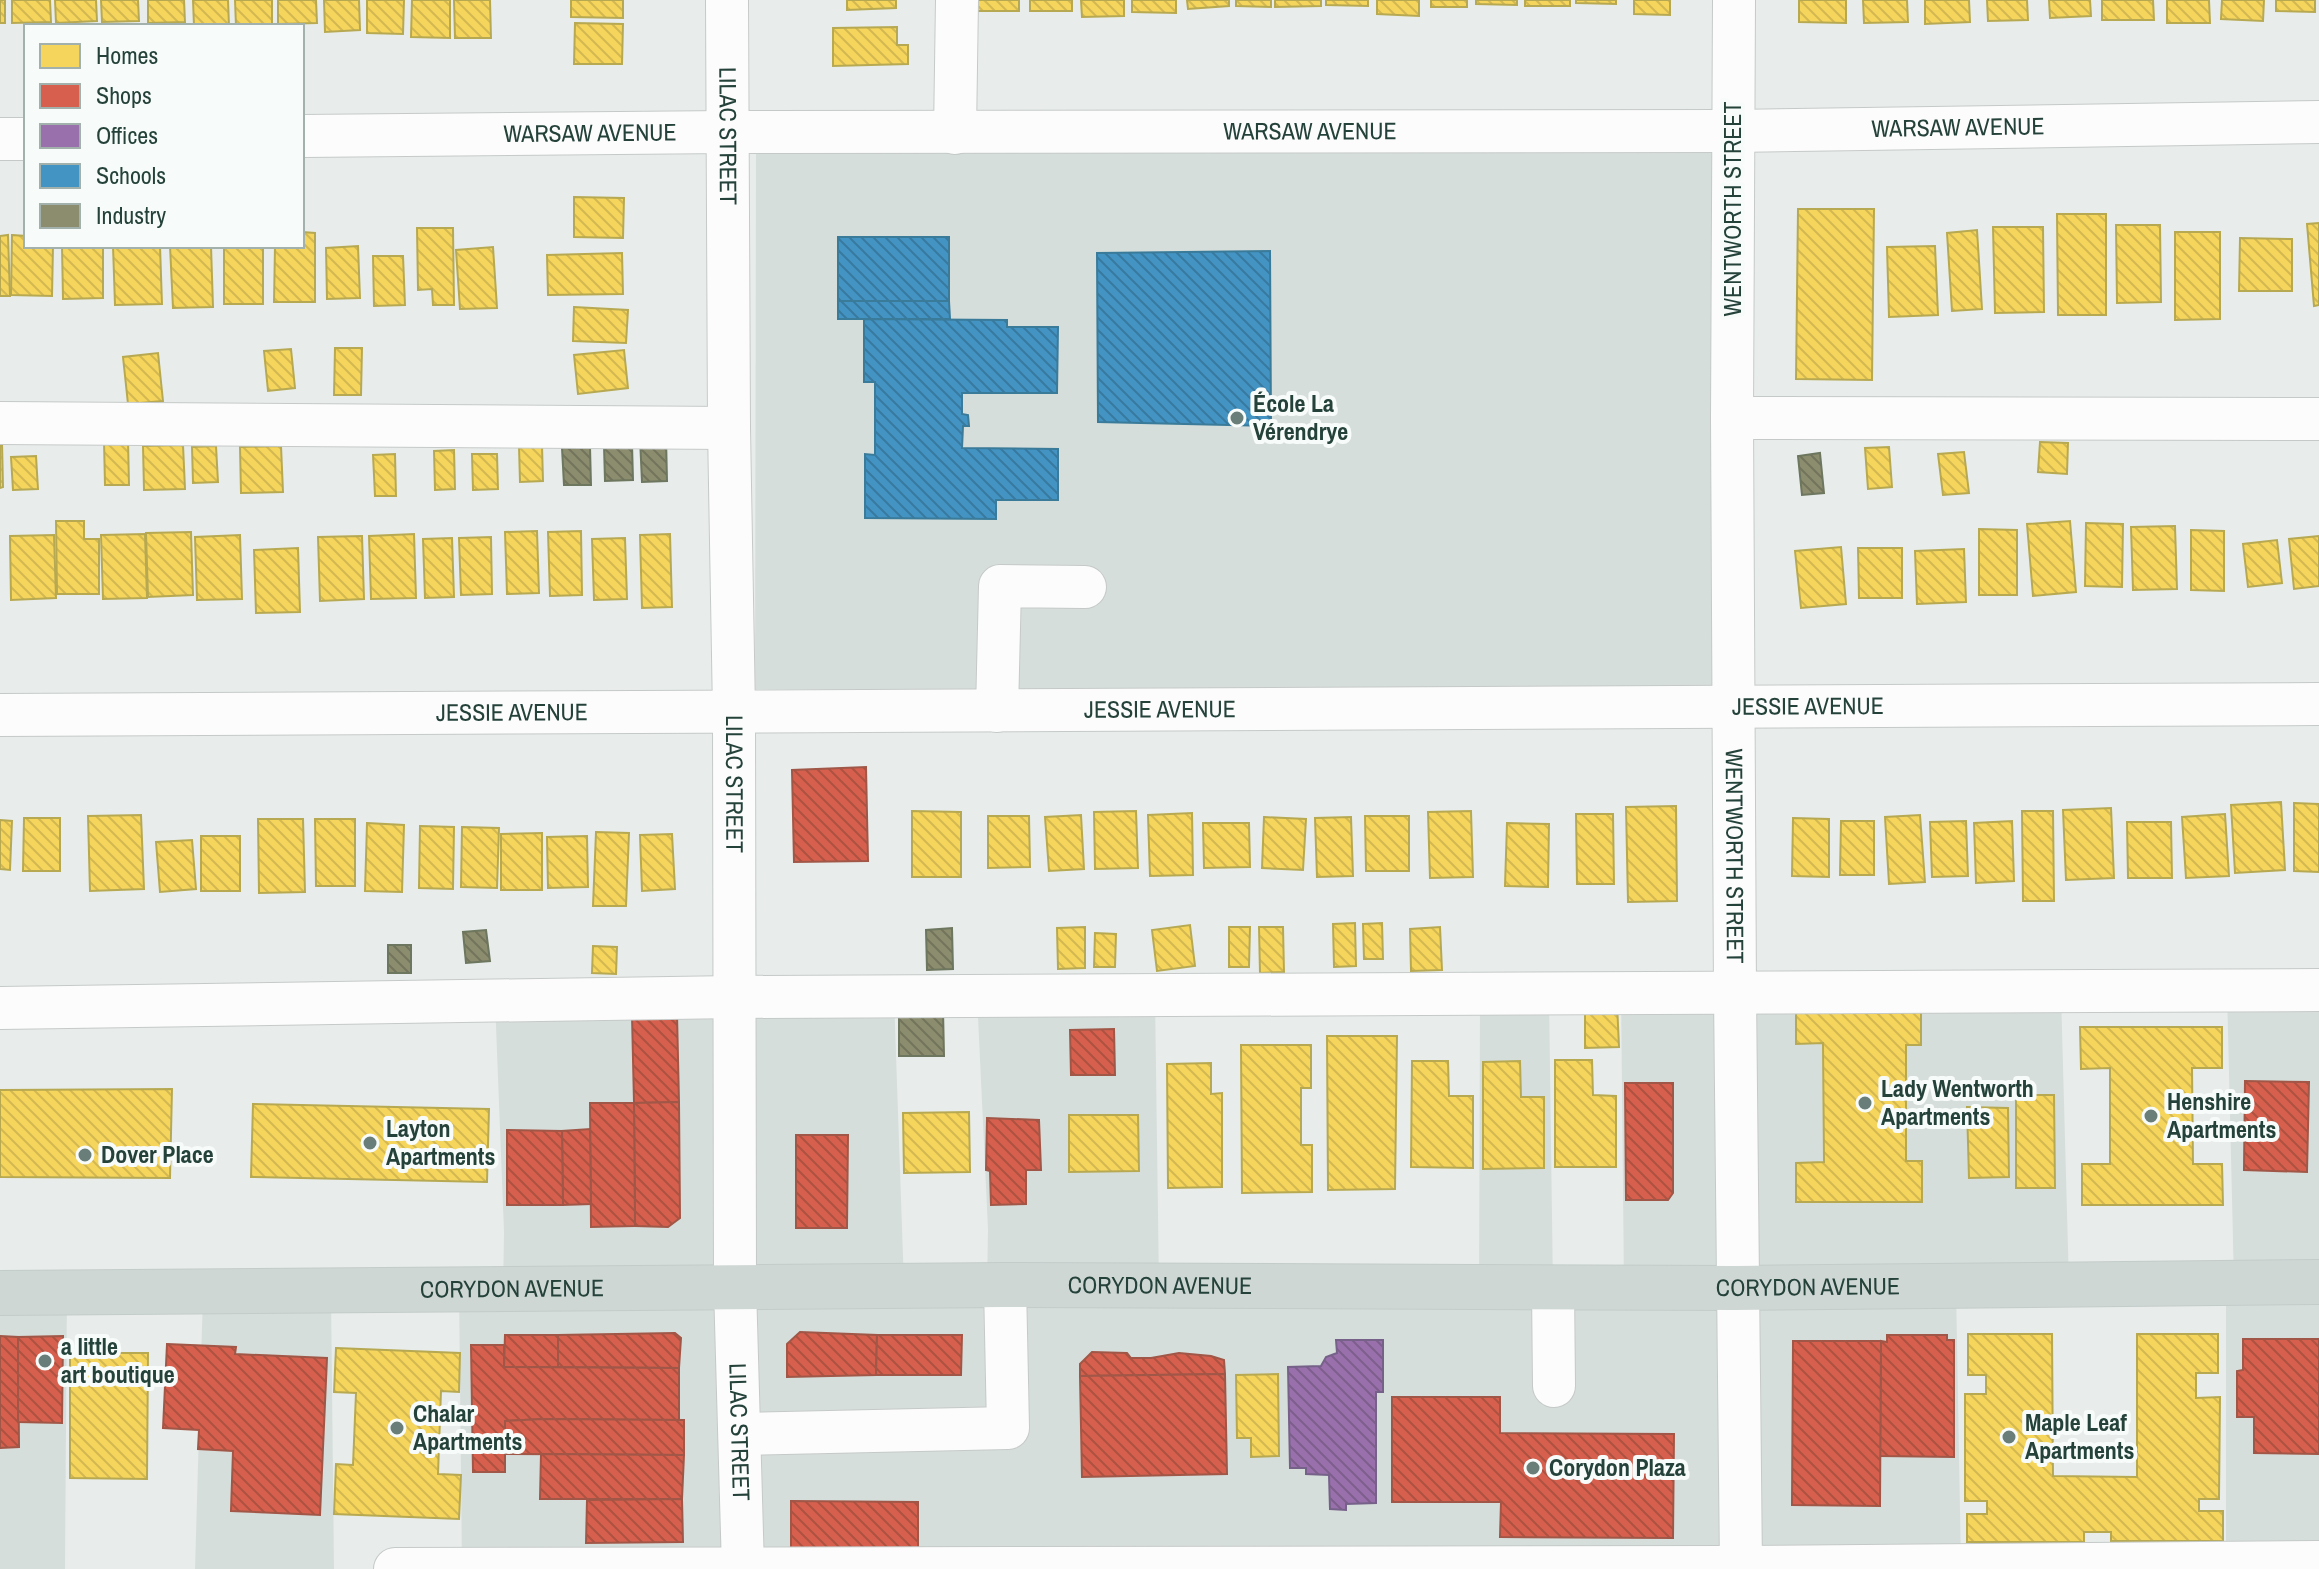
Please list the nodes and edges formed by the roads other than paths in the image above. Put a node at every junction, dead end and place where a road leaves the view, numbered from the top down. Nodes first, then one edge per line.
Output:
1 (727, 0) edge
2 (957, 0) edge
3 (1734, 0) edge
4 (2319, 122) edge
5 (1734, 131) junction
6 (728, 132) junction
7 (955, 133) junction
8 (304, 136) edge
9 (0, 139) edge
10 (24, 139) edge
11 (1732, 418) junction
12 (2319, 419) edge
13 (0, 423) edge
14 (729, 428) junction
15 (1085, 587) dead end
16 (2319, 704) edge
17 (1734, 707) junction
18 (997, 711) junction
19 (734, 712) junction
20 (0, 715) edge
21 (2319, 990) edge
22 (1735, 994) junction
23 (734, 997) junction
24 (0, 1008) edge
25 (2319, 1282) edge
26 (1005, 1285) junction
27 (735, 1287) junction
28 (1553, 1287) junction
29 (1736, 1288) junction
30 (0, 1293) edge
31 (1554, 1386) dead end
32 (741, 1434) junction
33 (2319, 1562) edge
34 (743, 1568) edge
35 (1741, 1568) edge
36 (395, 1569) edge

1 - 6 street, LILAC STREET
2 - 7 street
3 - 5 street, WENTWORTH STREET
4 - 5 street, WARSAW AVENUE
5 - 7 street, WARSAW AVENUE
5 - 11 street, WENTWORTH STREET
6 - 7 street, WARSAW AVENUE
6 - 8 street, WARSAW AVENUE
6 - 14 street, LILAC STREET
9 - 10 street
11 - 12 street
11 - 17 street, WENTWORTH STREET
13 - 14 street
14 - 19 street, LILAC STREET
15 - 18 street
16 - 17 street, JESSIE AVENUE
17 - 18 street, JESSIE AVENUE
17 - 22 street, WENTWORTH STREET
18 - 19 street, JESSIE AVENUE
19 - 20 street, JESSIE AVENUE
19 - 23 street, LILAC STREET
21 - 22 street
22 - 23 street
22 - 29 street, WENTWORTH STREET
23 - 24 street
23 - 27 street, LILAC STREET
25 - 29 main road, CORYDON AVENUE
26 - 27 main road, CORYDON AVENUE
26 - 28 main road, CORYDON AVENUE
26 - 32 street
27 - 30 main road, CORYDON AVENUE
27 - 32 street, LILAC STREET
28 - 29 main road, CORYDON AVENUE
28 - 31 street
29 - 35 street, WENTWORTH STREET
32 - 34 street, LILAC STREET
33 - 35 street
34 - 35 street
34 - 36 street

